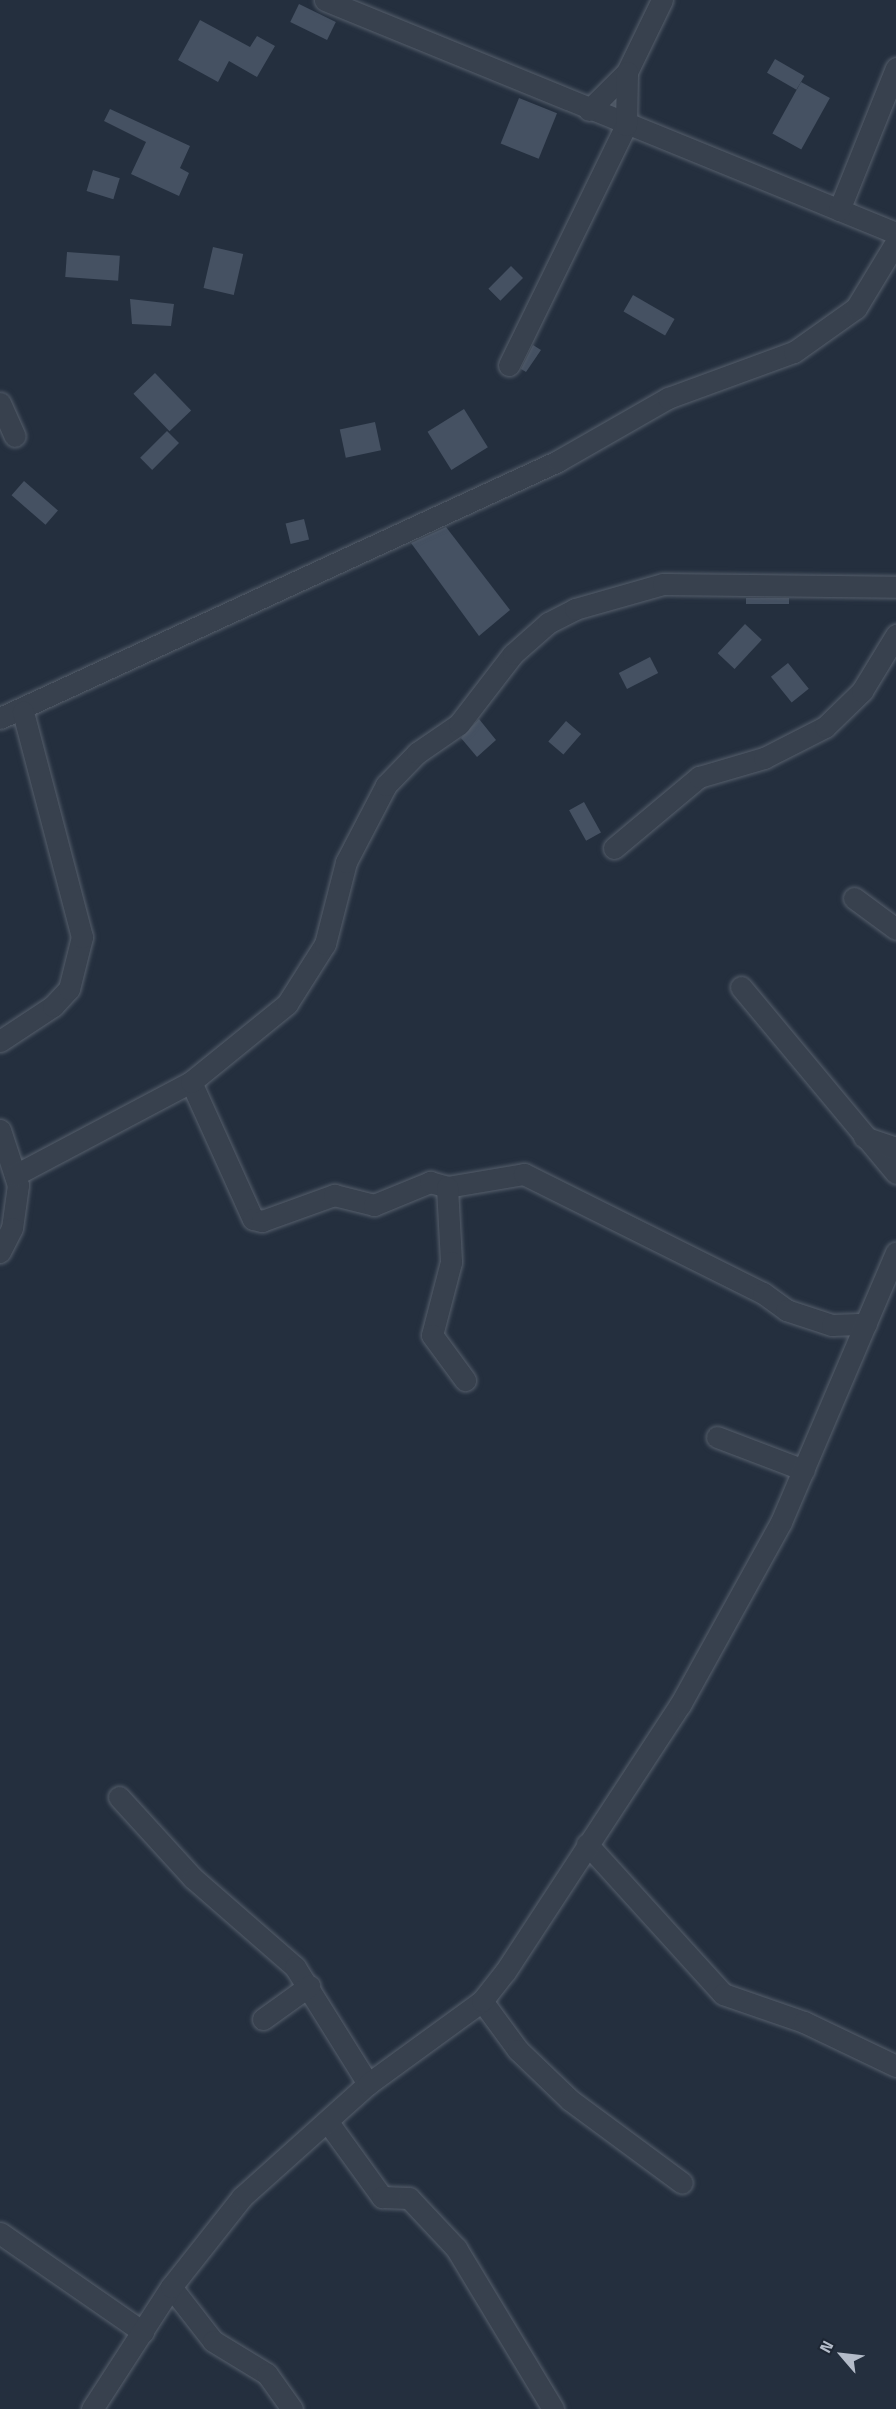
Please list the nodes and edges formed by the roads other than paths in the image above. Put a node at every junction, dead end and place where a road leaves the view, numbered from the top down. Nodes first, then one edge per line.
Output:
1 (325, 0) edge
2 (662, 0) edge
3 (896, 68) edge
4 (627, 72) junction
5 (589, 110) junction
6 (626, 125) junction
7 (839, 210) junction
8 (896, 233) edge
9 (896, 242) edge
10 (509, 365) dead end
11 (0, 403) edge
12 (15, 436) dead end
13 (896, 587) edge
14 (896, 635) edge
15 (23, 712) junction
16 (0, 718) edge
17 (614, 848) dead end
18 (854, 898) dead end
19 (896, 929) edge
20 (741, 987) dead end
21 (0, 1041) edge
22 (191, 1083) junction
23 (0, 1130) edge
24 (864, 1137) junction
25 (896, 1148) edge
26 (896, 1173) edge
27 (15, 1175) junction
28 (447, 1186) junction
29 (0, 1252) edge
30 (896, 1252) edge
31 (866, 1324) junction
32 (465, 1380) dead end
33 (717, 1437) dead end
34 (804, 1470) junction
35 (119, 1797) dead end
36 (587, 1844) junction
37 (309, 1986) junction
38 (482, 2001) junction
39 (263, 2019) dead end
40 (896, 2066) edge
41 (368, 2084) junction
42 (327, 2121) junction
43 (682, 2183) dead end
44 (0, 2233) edge
45 (171, 2287) junction
46 (143, 2331) junction
47 (92, 2409) edge
48 (292, 2409) edge
49 (553, 2409) edge

1 - 5 street
2 - 4 street
3 - 7 street
4 - 5 street
4 - 6 street
5 - 6 street
6 - 7 street
6 - 10 street
7 - 8 street
9 - 15 street
11 - 12 street
13 - 22 street
14 - 17 street
15 - 16 street
15 - 21 street
18 - 19 street
20 - 24 street
22 - 27 street
22 - 28 street
23 - 27 street
24 - 25 street
24 - 26 street
27 - 29 street
28 - 31 street
28 - 32 street
30 - 31 street
31 - 34 street
33 - 34 street
34 - 36 street
35 - 37 street
36 - 38 street
36 - 40 street
37 - 39 street
37 - 41 street
38 - 41 street
38 - 43 street
41 - 42 street
42 - 45 street
42 - 49 street
44 - 46 street
45 - 46 street
45 - 48 street
46 - 47 street

